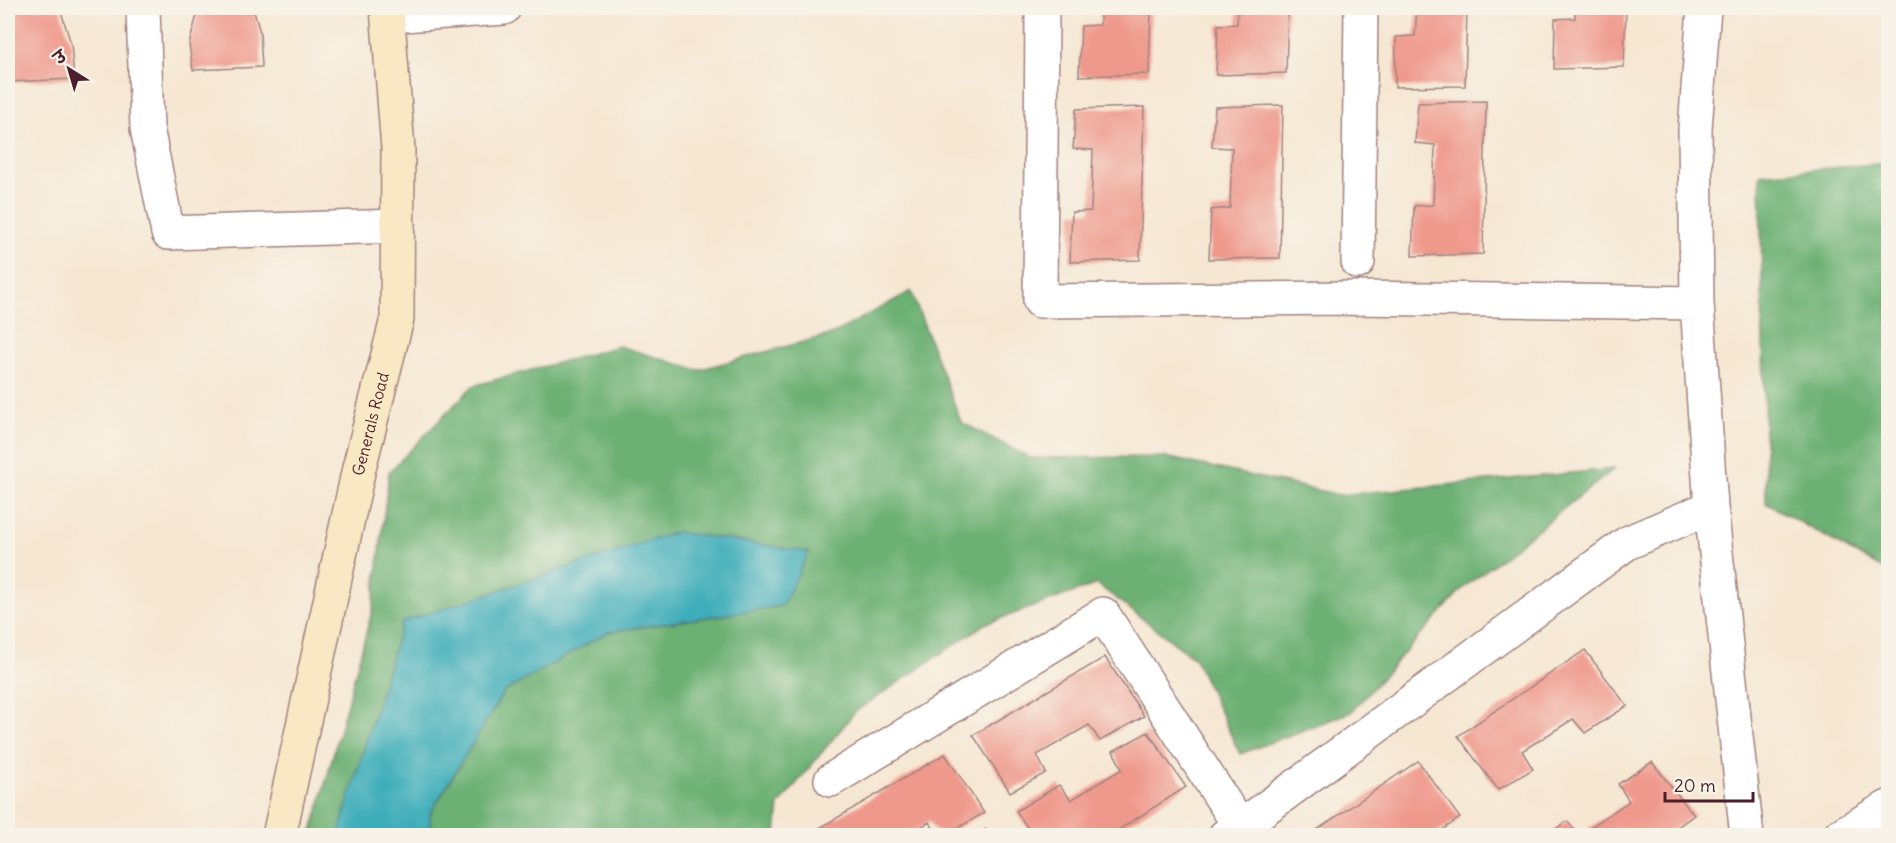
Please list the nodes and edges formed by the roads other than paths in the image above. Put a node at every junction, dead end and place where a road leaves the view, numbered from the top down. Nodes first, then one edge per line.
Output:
1 (143, 8) edge
2 (504, 8) edge
3 (1042, 8) edge
4 (1361, 8) edge
5 (1704, 8) edge
6 (387, 12) edge
7 (398, 226) junction
8 (1358, 262) dead end
9 (1697, 303) junction
10 (1711, 507) junction
11 (831, 780) dead end
12 (1888, 807) edge
13 (1237, 833) edge
14 (279, 836) edge
15 (1747, 836) edge
16 (1839, 836) edge

1 - 7 street
2 - 6 street
3 - 9 street
4 - 8 street
5 - 9 street
6 - 7 street, Generals Road
7 - 14 street, Generals Road
9 - 10 street
10 - 13 street
10 - 15 street
11 - 13 street
12 - 16 street

